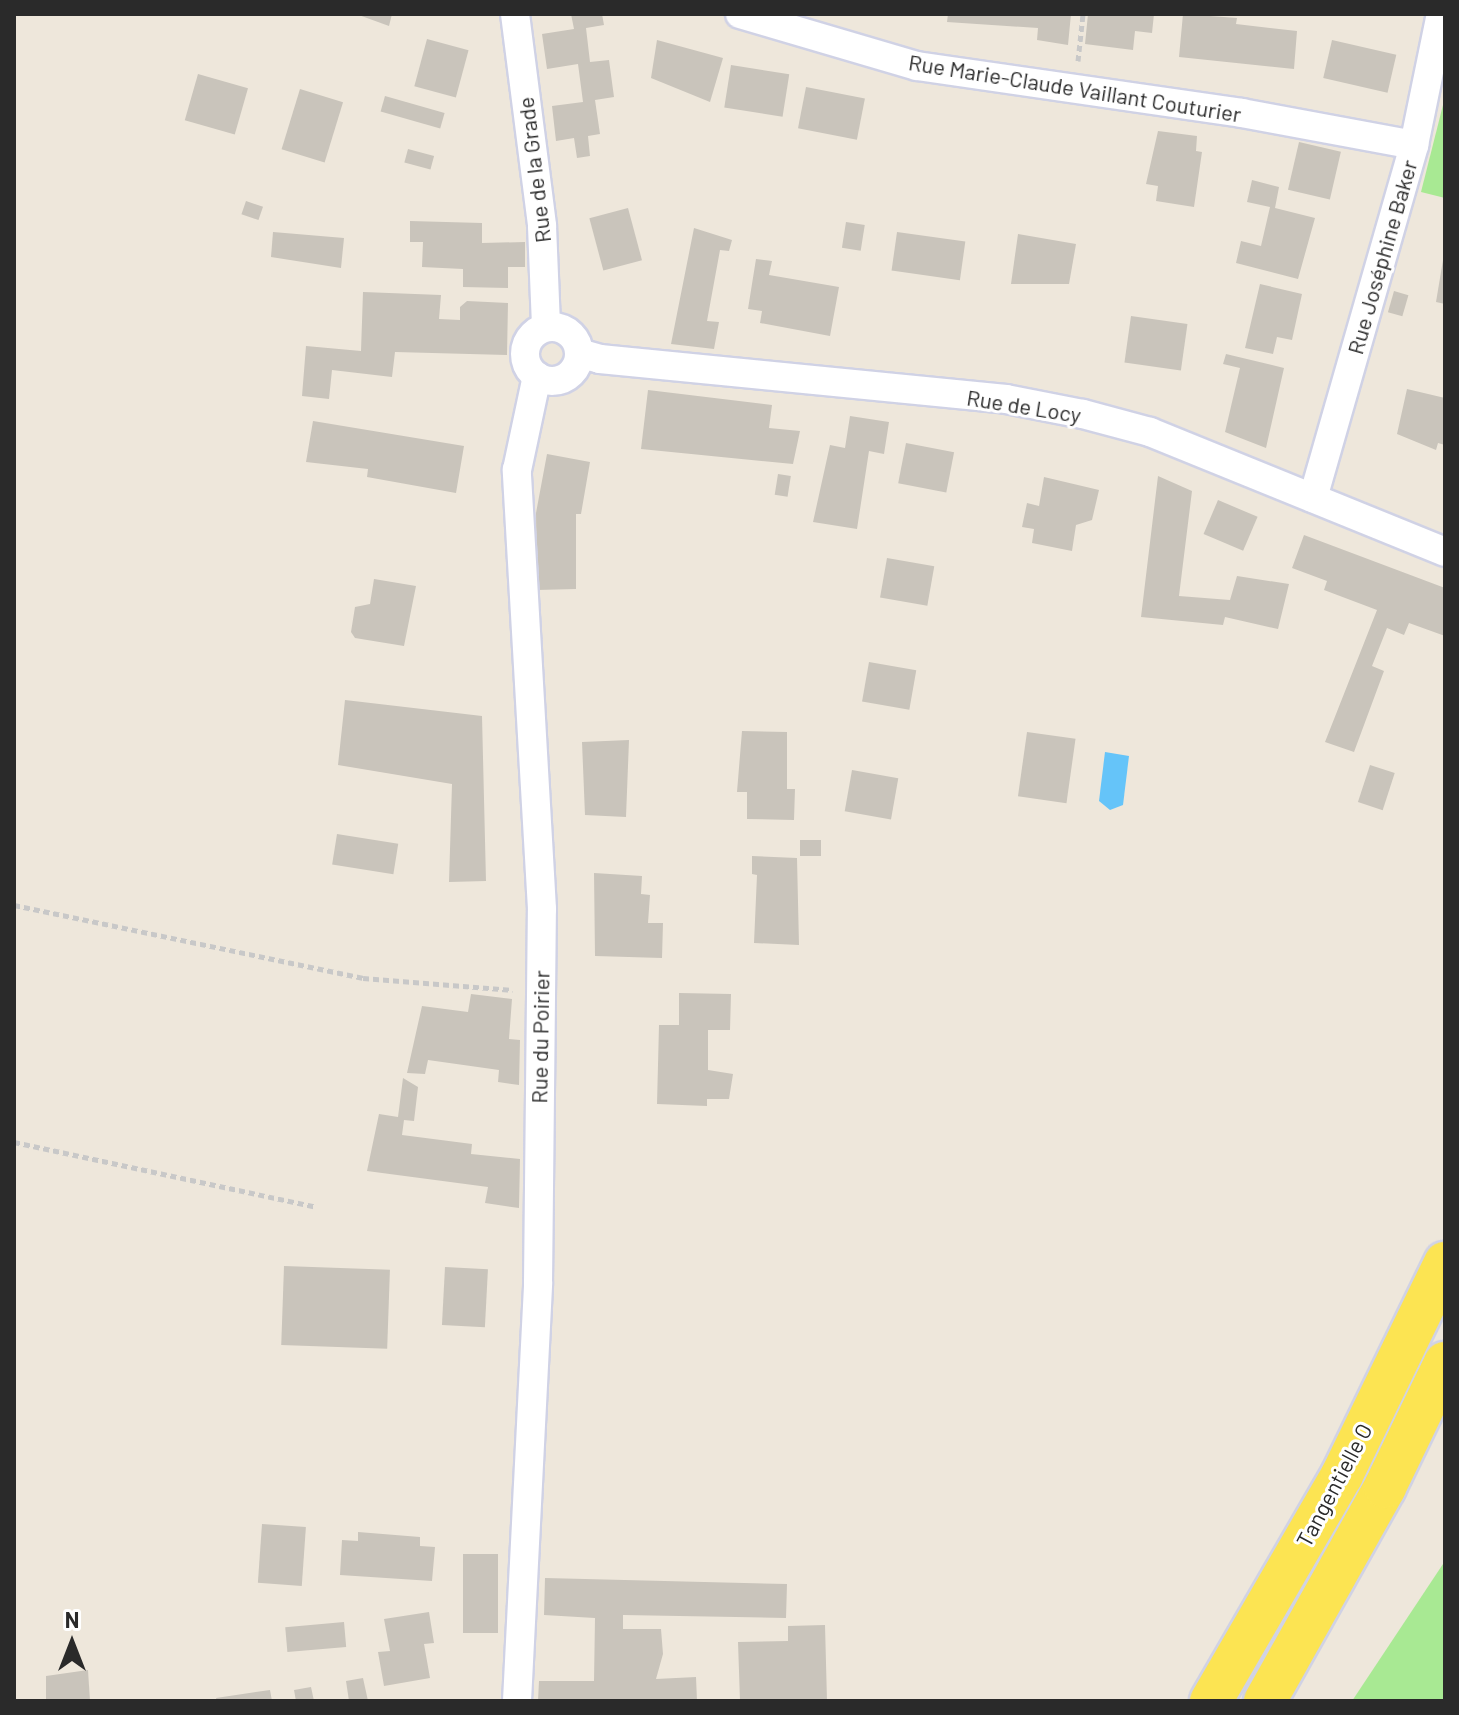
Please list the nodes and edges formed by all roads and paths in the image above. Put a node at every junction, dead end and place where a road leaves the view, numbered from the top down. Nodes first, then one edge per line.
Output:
1 (515, 14) edge
2 (740, 14) edge
3 (1083, 14) edge
4 (1441, 14) edge
5 (1075, 89) junction
6 (1414, 145) junction
7 (546, 327) junction
8 (579, 353) junction
9 (537, 376) junction
10 (1313, 498) junction
11 (1445, 552) edge
12 (14, 905) edge
13 (541, 992) junction
14 (14, 1142) edge
15 (316, 1207) dead end
16 (1445, 1263) edge
17 (1445, 1363) edge
18 (517, 1701) edge
19 (1211, 1701) edge
20 (1265, 1701) edge

1 - 7 street, Rue de la Grade
2 - 5 street, Rue Marie-Claude Vaillant Couturier
3 - 5 path
4 - 6 street, Rue Joséphine Baker
5 - 6 street, Rue Marie-Claude Vaillant Couturier
6 - 10 street, Rue Joséphine Baker
7 - 8 street
7 - 9 street
8 - 9 street
8 - 10 street, Rue de Locy
9 - 13 street, Rue du Poirier
10 - 11 street, Rue de Locy
12 - 13 path
13 - 18 street, Rue du Poirier
14 - 15 path
16 - 19 main road, Tangentielle O
17 - 20 main road, Tangentielle O

